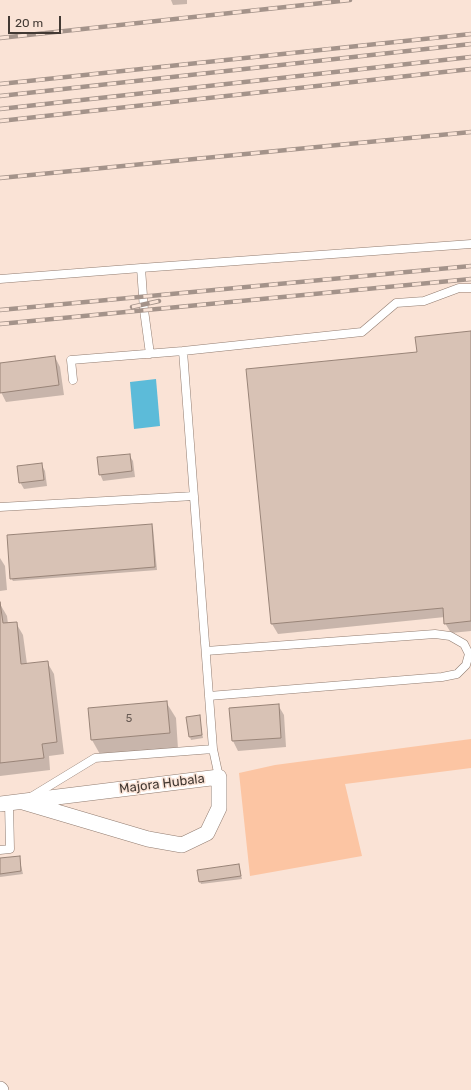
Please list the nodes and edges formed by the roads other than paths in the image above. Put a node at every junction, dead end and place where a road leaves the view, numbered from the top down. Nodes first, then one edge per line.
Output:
1 (471, 244) edge
2 (141, 268) junction
3 (0, 279) edge
4 (471, 288) edge
5 (183, 352) junction
6 (150, 354) junction
7 (73, 380) dead end
8 (194, 496) junction
9 (0, 507) edge
10 (206, 651) junction
11 (470, 654) edge
12 (209, 696) junction
13 (213, 749) junction
14 (219, 777) junction
15 (11, 803) edge
16 (0, 850) edge

1 - 2 lane
2 - 3 lane
2 - 6 lane
4 - 5 lane
5 - 6 lane
5 - 8 lane
6 - 7 lane
8 - 9 lane
8 - 10 lane
10 - 11 lane
10 - 12 lane
11 - 12 lane
12 - 13 lane
13 - 14 lane
13 - 15 lane
14 - 15 street, Majora Hubala
14 - 15 street, Majora Hubala
15 - 16 lane

